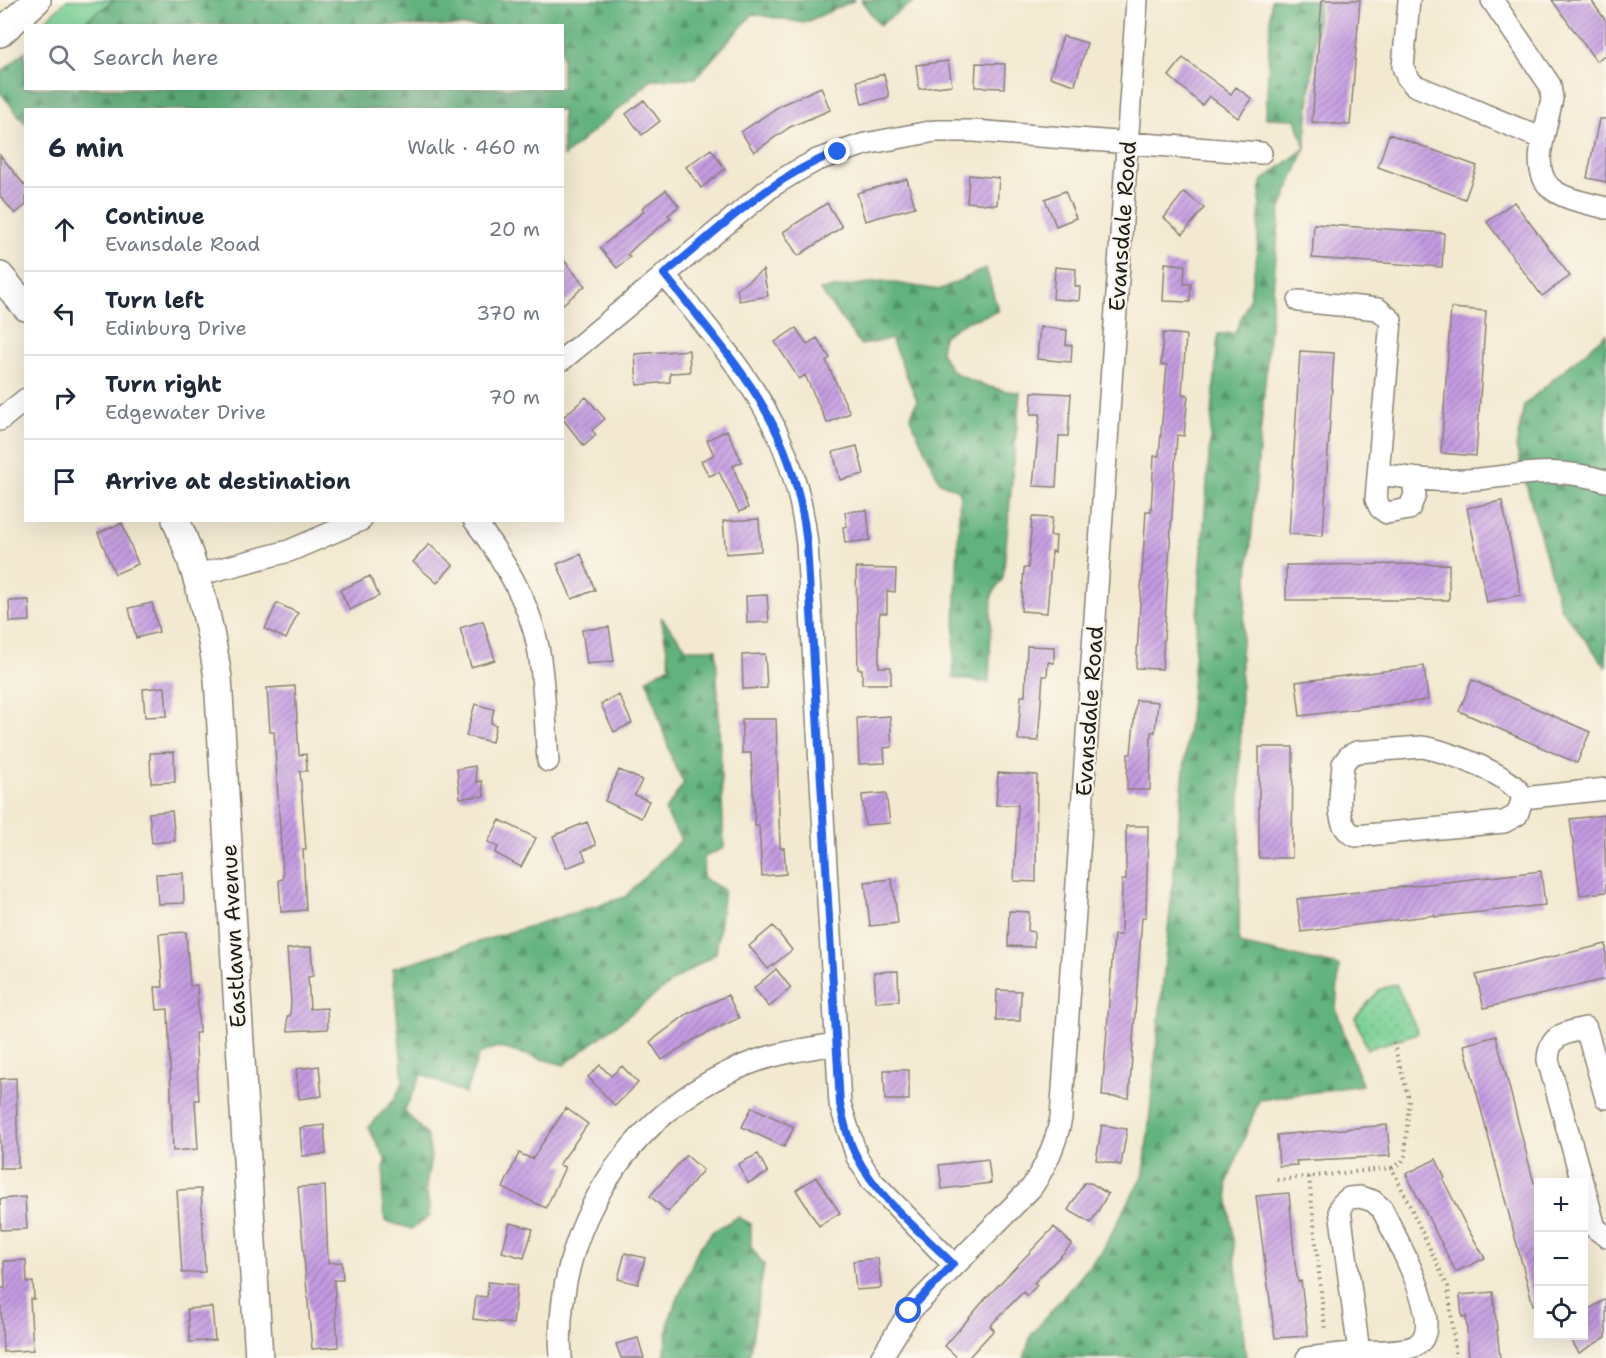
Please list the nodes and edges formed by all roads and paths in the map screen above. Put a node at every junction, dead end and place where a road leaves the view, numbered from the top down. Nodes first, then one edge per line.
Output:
1 (37, 0) edge
2 (1137, 0) edge
3 (1409, 0) edge
4 (1492, 0) edge
5 (0, 33) edge
6 (1543, 139) junction
7 (1127, 143) junction
8 (1261, 153) dead end
9 (1606, 208) edge
10 (664, 274) junction
11 (0, 276) edge
12 (1299, 301) dead end
13 (24, 305) edge
14 (564, 358) edge
15 (24, 401) edge
16 (0, 420) edge
17 (1379, 474) junction
18 (1413, 478) junction
19 (1606, 482) edge
20 (177, 522) edge
21 (356, 522) edge
22 (475, 522) edge
23 (197, 575) junction
24 (548, 761) dead end
25 (1606, 789) edge
26 (1523, 798) junction
27 (1596, 1025) edge
28 (1393, 1041) dead end
29 (835, 1044) junction
30 (1606, 1098) edge
31 (1392, 1168) dead end
32 (1309, 1177) dead end
33 (1581, 1178) edge
34 (1588, 1202) edge
35 (1606, 1236) edge
36 (953, 1264) junction
37 (1325, 1329) dead end
38 (1359, 1352) junction
39 (260, 1358) edge
40 (561, 1358) edge
41 (881, 1358) edge
42 (1307, 1358) edge

1 - 5 street
2 - 7 street, Evansdale Road
3 - 6 street
4 - 6 street
6 - 9 street
7 - 8 street
7 - 10 street
7 - 36 street, Evansdale Road
10 - 14 street
10 - 29 street
11 - 13 street
12 - 17 street
15 - 16 street
17 - 18 street
17 - 18 street
18 - 19 street
20 - 23 street, Eastlawn Avenue
21 - 23 street
22 - 24 street
23 - 39 street, Eastlawn Avenue
25 - 26 street
26 - 26 street
27 - 30 street
27 - 33 street
28 - 31 path
29 - 36 street
29 - 40 street
32 - 37 path
34 - 35 street
36 - 41 street, Evansdale Road
38 - 38 street
38 - 42 street

